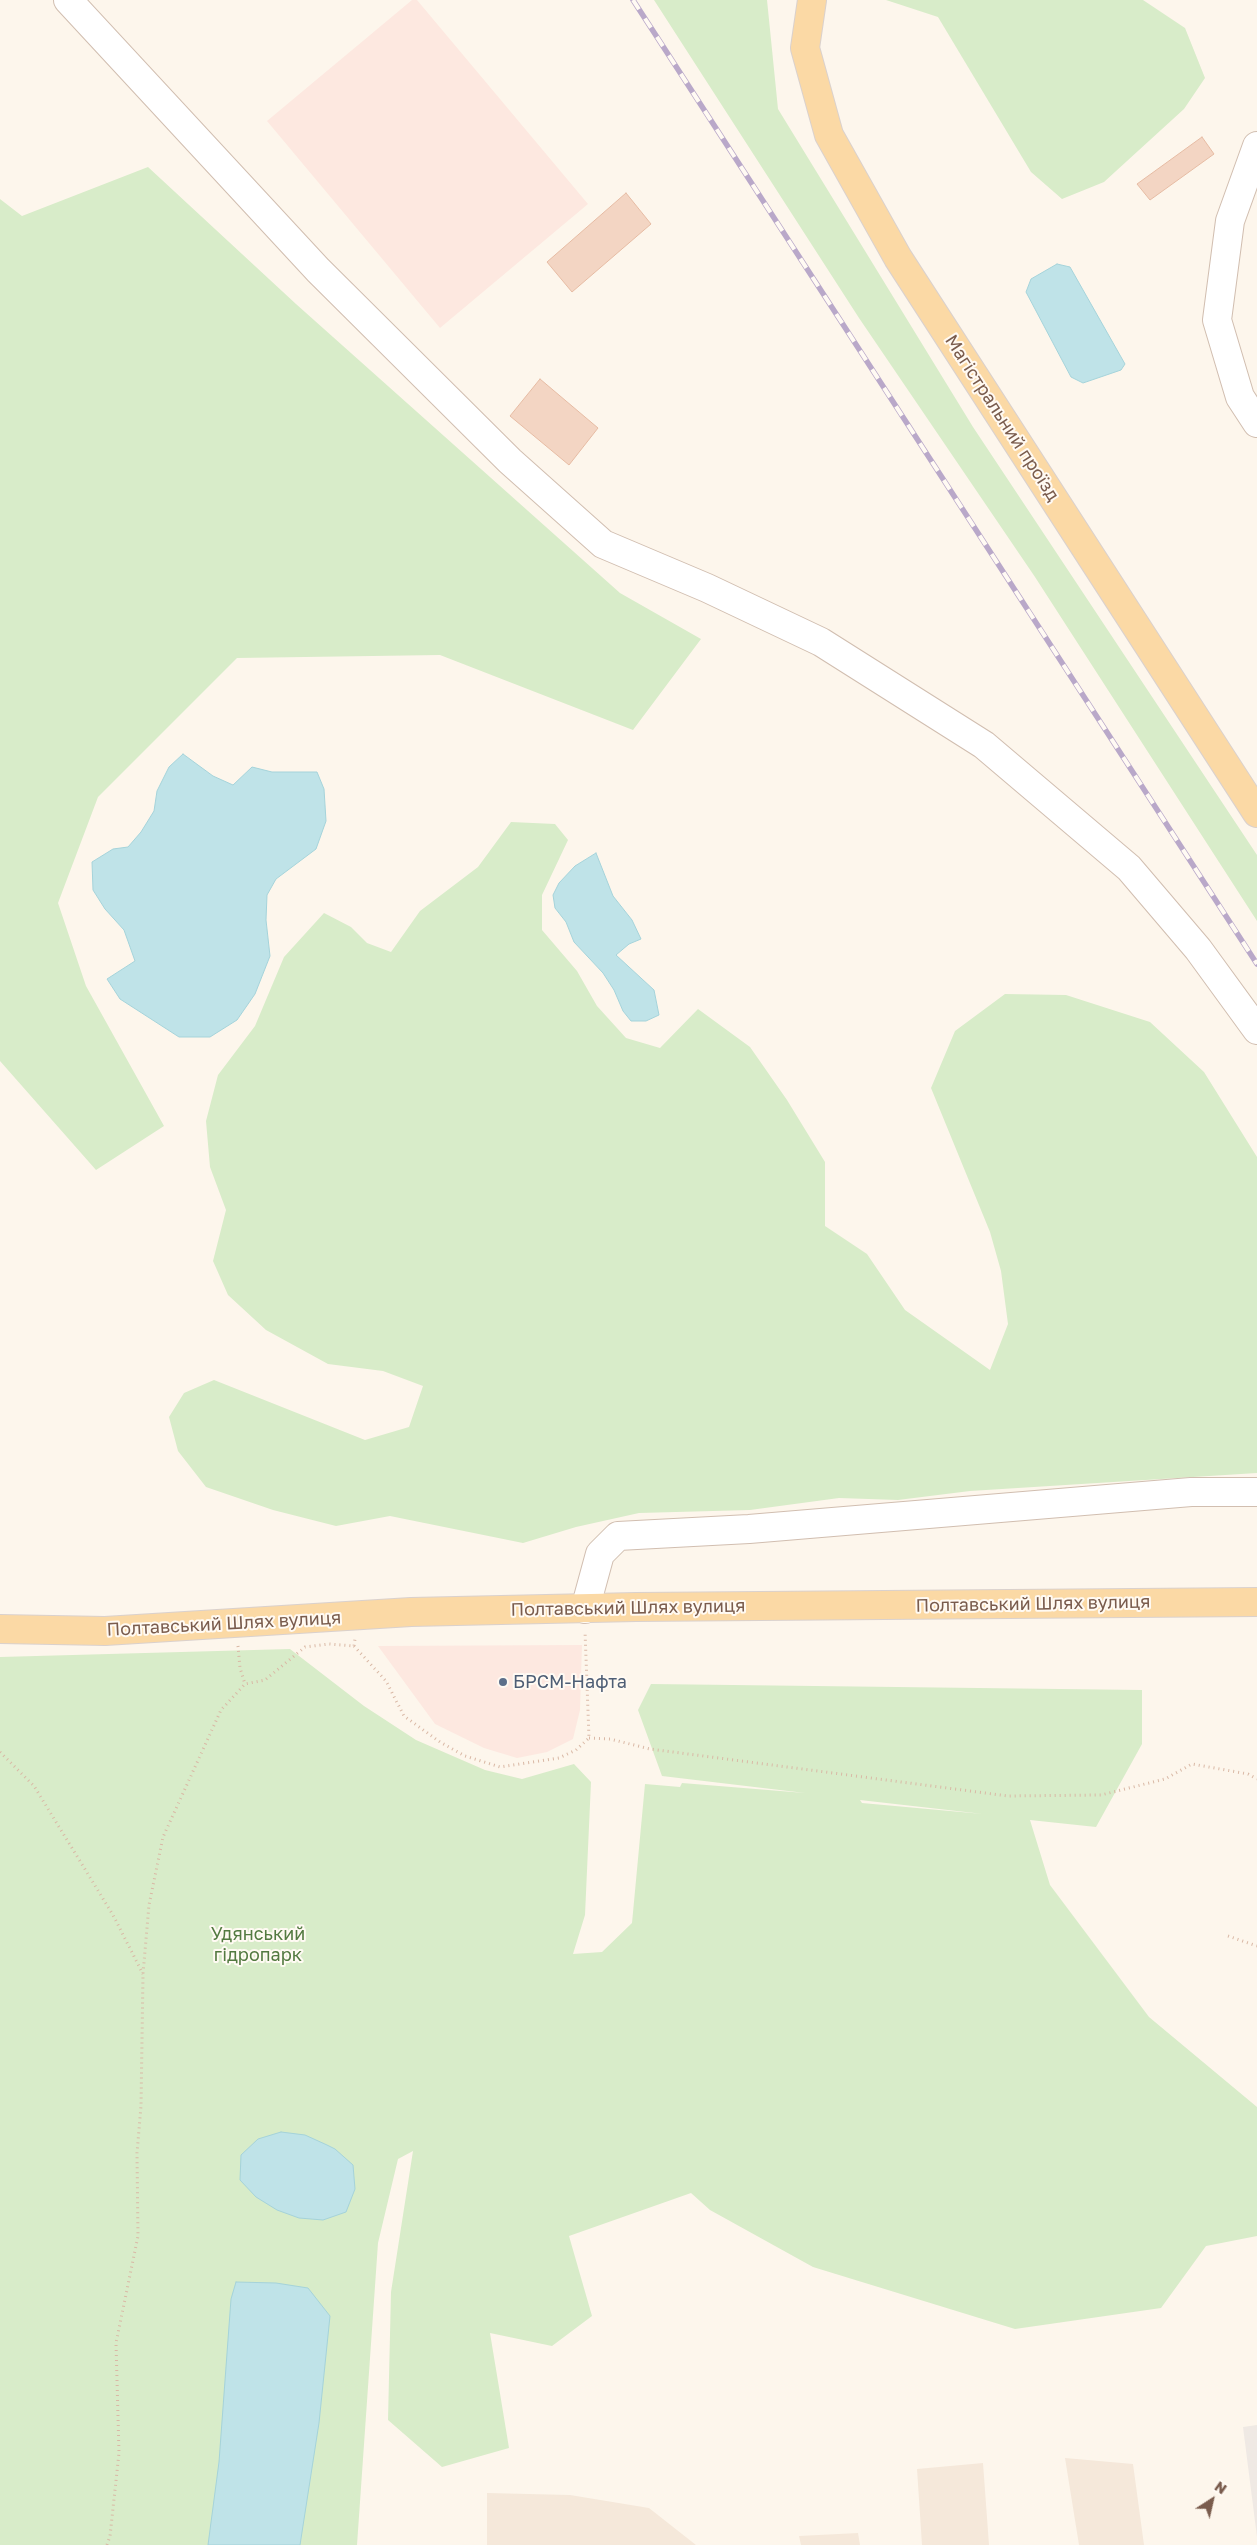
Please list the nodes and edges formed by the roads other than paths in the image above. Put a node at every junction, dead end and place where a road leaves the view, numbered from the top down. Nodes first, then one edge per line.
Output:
1 (68, 0) edge
2 (812, 0) edge
3 (1257, 146) edge
4 (1257, 423) edge
5 (1257, 813) edge
6 (1257, 1030) edge
7 (1257, 1492) edge
8 (1257, 1602) edge
9 (585, 1609) junction
10 (0, 1629) edge

1 - 6 street
2 - 5 main road, Магістральний проїзд
3 - 4 street
7 - 9 street
8 - 9 main road, Полтавський Шлях вулиця
9 - 10 main road, Полтавський Шлях вулиця

